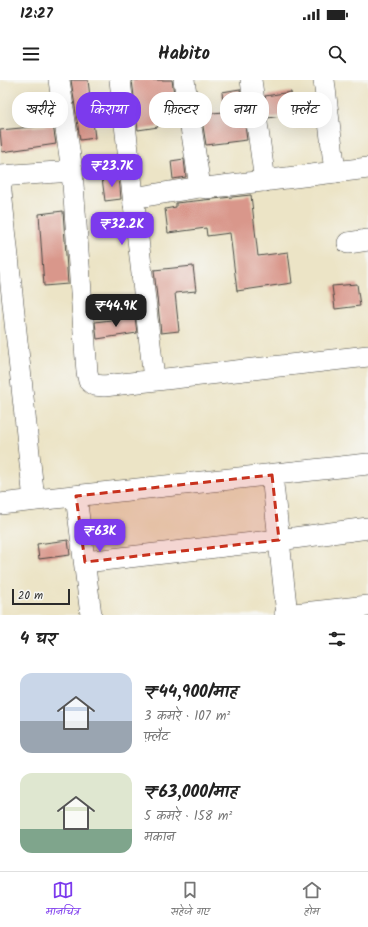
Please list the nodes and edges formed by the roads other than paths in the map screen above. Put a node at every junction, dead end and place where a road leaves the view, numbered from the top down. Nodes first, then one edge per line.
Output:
1 (58, 80) edge
2 (120, 80) edge
3 (184, 80) edge
4 (250, 80) edge
5 (324, 80) edge
6 (368, 168) edge
7 (72, 171) junction
8 (335, 172) junction
9 (0, 176) edge
10 (265, 181) junction
11 (0, 182) edge
12 (200, 188) junction
13 (134, 204) junction
14 (368, 240) edge
15 (348, 243) dead end
16 (368, 356) edge
17 (154, 379) junction
18 (368, 464) edge
19 (272, 475) junction
20 (76, 496) junction
21 (34, 500) junction
22 (0, 504) edge
23 (368, 528) edge
24 (279, 540) junction
25 (85, 562) junction
26 (368, 606) edge
27 (91, 615) edge
28 (286, 615) edge

1 - 7 street
2 - 13 street
3 - 12 street
4 - 10 street
5 - 8 street
6 - 8 street
7 - 9 street
7 - 17 street
8 - 10 street
10 - 12 street
11 - 21 street
12 - 13 street
13 - 17 street
14 - 15 street
16 - 17 street
18 - 19 street
19 - 20 street
19 - 24 street
20 - 21 street
20 - 25 street
21 - 22 street
23 - 24 street
24 - 25 street
24 - 28 street
25 - 27 street
26 - 28 street

